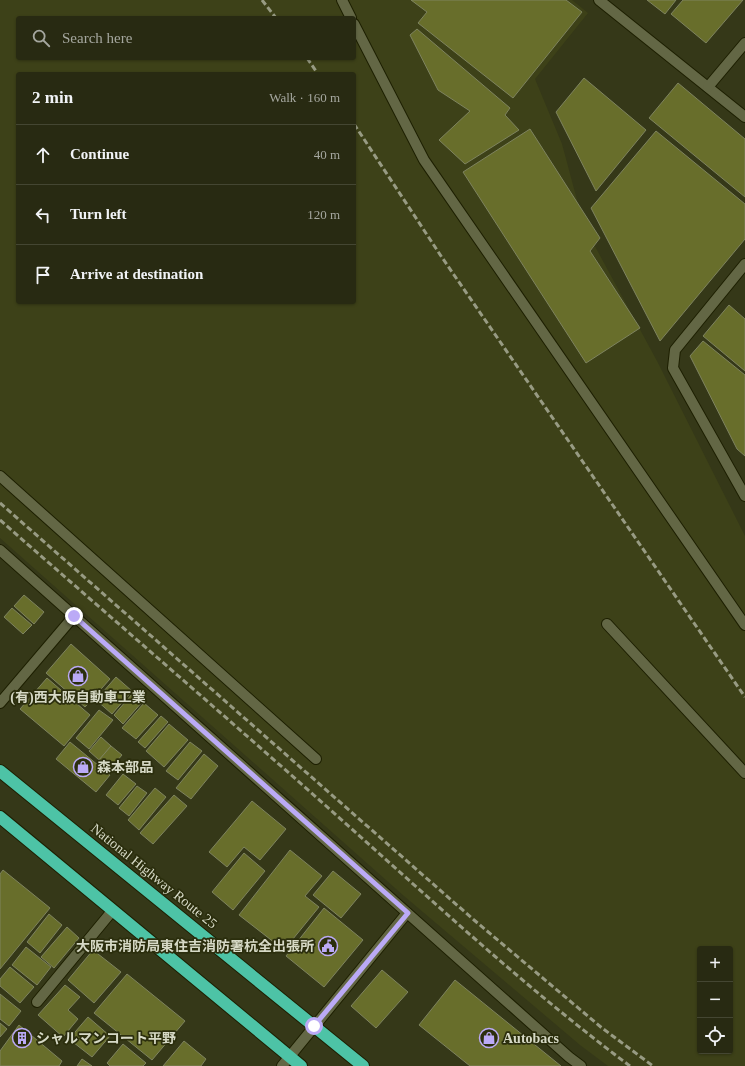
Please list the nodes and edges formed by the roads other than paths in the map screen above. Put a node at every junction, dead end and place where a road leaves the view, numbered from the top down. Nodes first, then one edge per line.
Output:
1 (342, 0) edge
2 (599, 0) edge
3 (350, 16) edge
4 (356, 28) edge
5 (745, 44) edge
6 (708, 87) junction
7 (745, 117) edge
8 (745, 264) edge
9 (0, 476) edge
10 (745, 496) edge
11 (0, 550) edge
12 (74, 616) junction
13 (607, 624) dead end
14 (745, 625) edge
15 (0, 703) edge
16 (316, 759) dead end
17 (0, 771) edge
18 (745, 773) edge
19 (0, 818) edge
20 (113, 910) junction
21 (408, 913) junction
22 (37, 1002) dead end
23 (314, 1026) junction
24 (286, 1061) edge
25 (301, 1066) edge
26 (363, 1066) edge
27 (581, 1066) edge

1 - 3 street
2 - 6 street
4 - 14 street
5 - 6 street
6 - 7 street
8 - 10 street
9 - 16 street
11 - 12 street
12 - 15 street
12 - 21 street
13 - 18 street
17 - 23 highway, National Highway Route 25
19 - 20 highway
20 - 22 street
20 - 24 highway
21 - 23 street
21 - 27 street
23 - 24 street
23 - 26 highway, National Highway Route 25
24 - 25 highway

